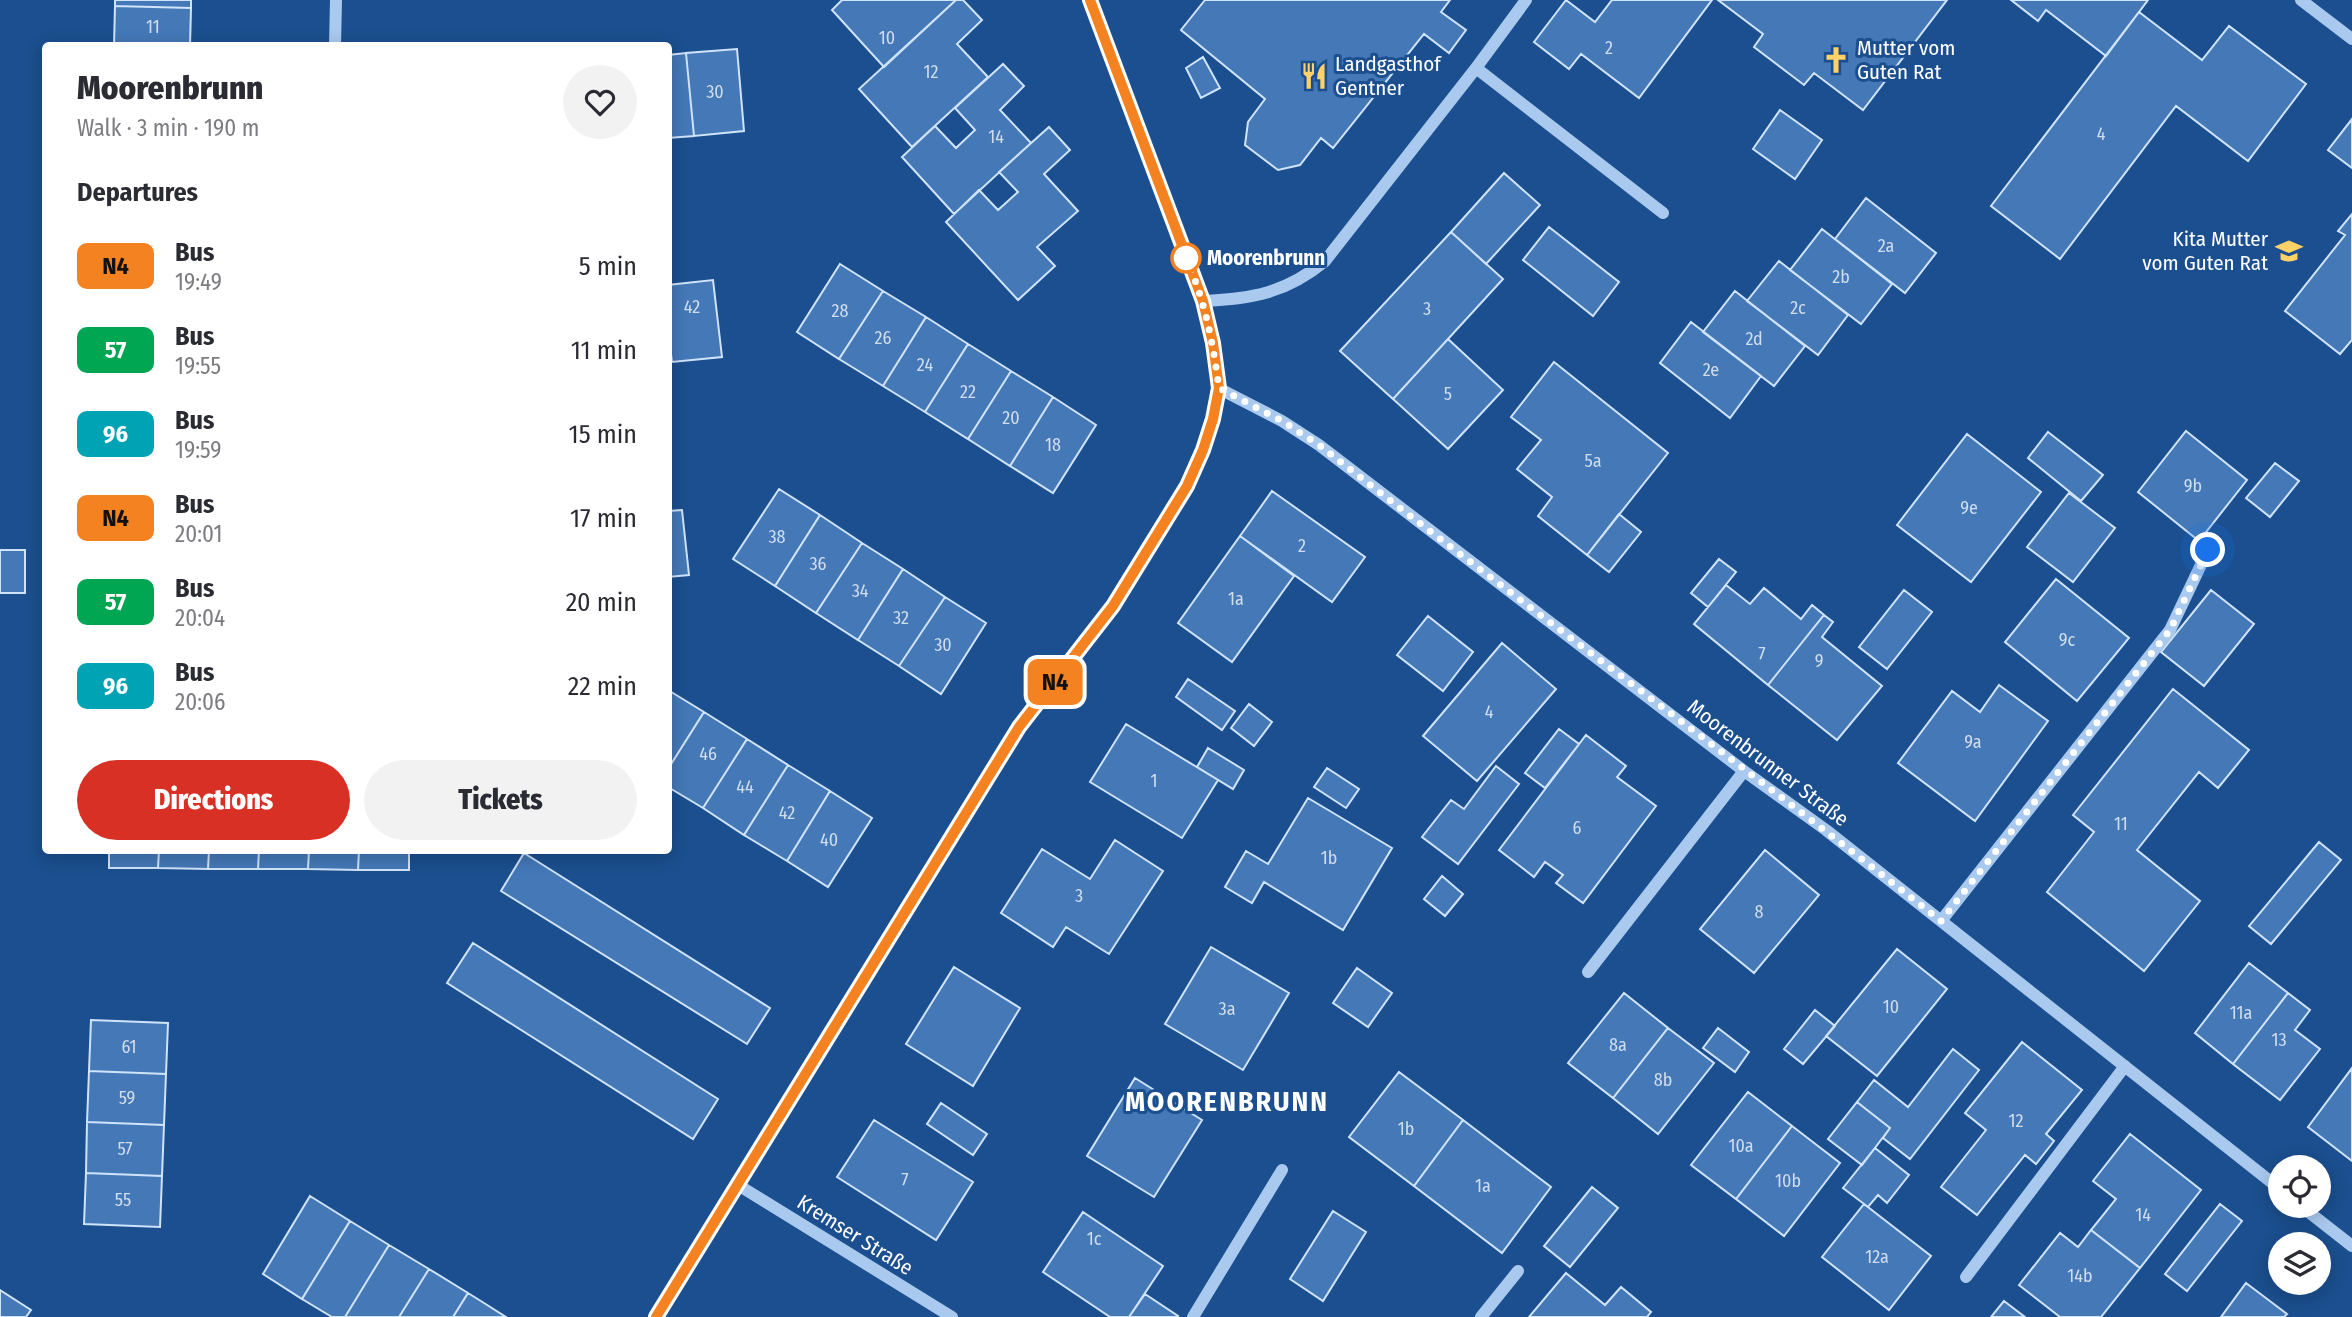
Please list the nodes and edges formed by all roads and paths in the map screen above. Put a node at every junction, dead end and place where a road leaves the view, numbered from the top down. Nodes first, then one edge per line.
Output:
1 (336, 0) edge
2 (1090, 0) edge
3 (1526, 0) edge
4 (2301, 0) edge
5 (2352, 39) edge
6 (335, 42) edge
7 (1476, 68) junction
8 (1663, 213) dead end
9 (1203, 301) junction
10 (1219, 388) junction
11 (2208, 550) dead end
12 (1745, 771) junction
13 (1941, 921) junction
14 (1588, 972) dead end
15 (2125, 1066) junction
16 (1282, 1170) dead end
17 (2268, 1179) edge
18 (738, 1185) junction
19 (2316, 1218) edge
20 (2352, 1246) edge
21 (1518, 1271) dead end
22 (1966, 1277) dead end
23 (656, 1317) edge
24 (952, 1317) edge
25 (1193, 1317) edge
26 (1481, 1317) edge

1 - 6 street
2 - 9 street
3 - 7 street
4 - 5 street
7 - 8 street
7 - 9 street
9 - 10 street
10 - 12 street, Moorenbrunner Straße
10 - 18 street
11 - 13 street
12 - 13 street, Moorenbrunner Straße
12 - 14 street
13 - 15 street, Moorenbrunner Straße
15 - 17 street, Moorenbrunner Straße
15 - 22 street
16 - 25 street
18 - 23 street
18 - 24 street, Kremser Straße
19 - 20 street
21 - 26 street

